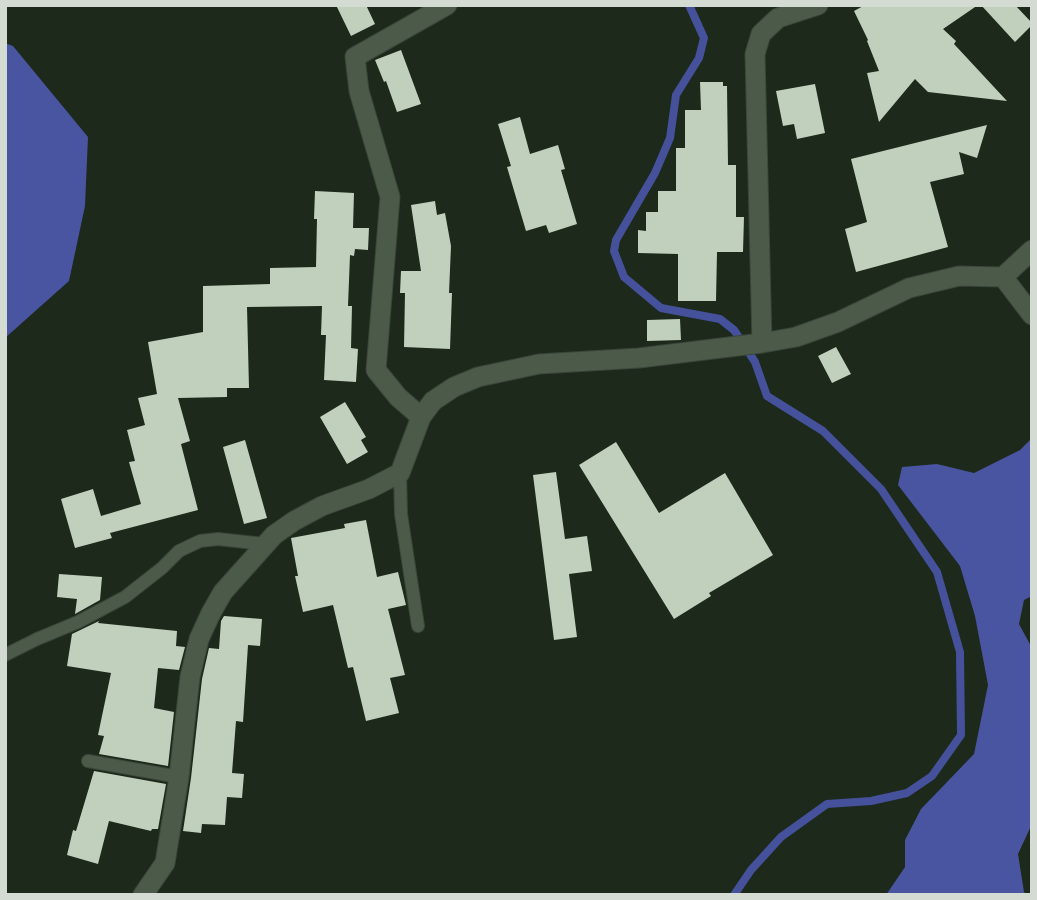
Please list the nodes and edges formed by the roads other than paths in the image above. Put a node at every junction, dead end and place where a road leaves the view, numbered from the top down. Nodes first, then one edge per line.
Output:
1 (447, 5) edge
2 (818, 5) edge
3 (1032, 250) edge
4 (1003, 277) junction
5 (1032, 315) edge
6 (762, 343) junction
7 (421, 417) junction
8 (400, 472) junction
9 (264, 544) junction
10 (418, 626) dead end
11 (5, 655) edge
12 (88, 761) dead end
13 (178, 777) junction
14 (143, 895) edge

1 - 7 street
2 - 6 street
3 - 4 street
4 - 5 street
4 - 6 street
6 - 7 street
7 - 8 street
8 - 9 street
8 - 10 lane
9 - 11 lane
9 - 13 street
12 - 13 lane
13 - 14 street

